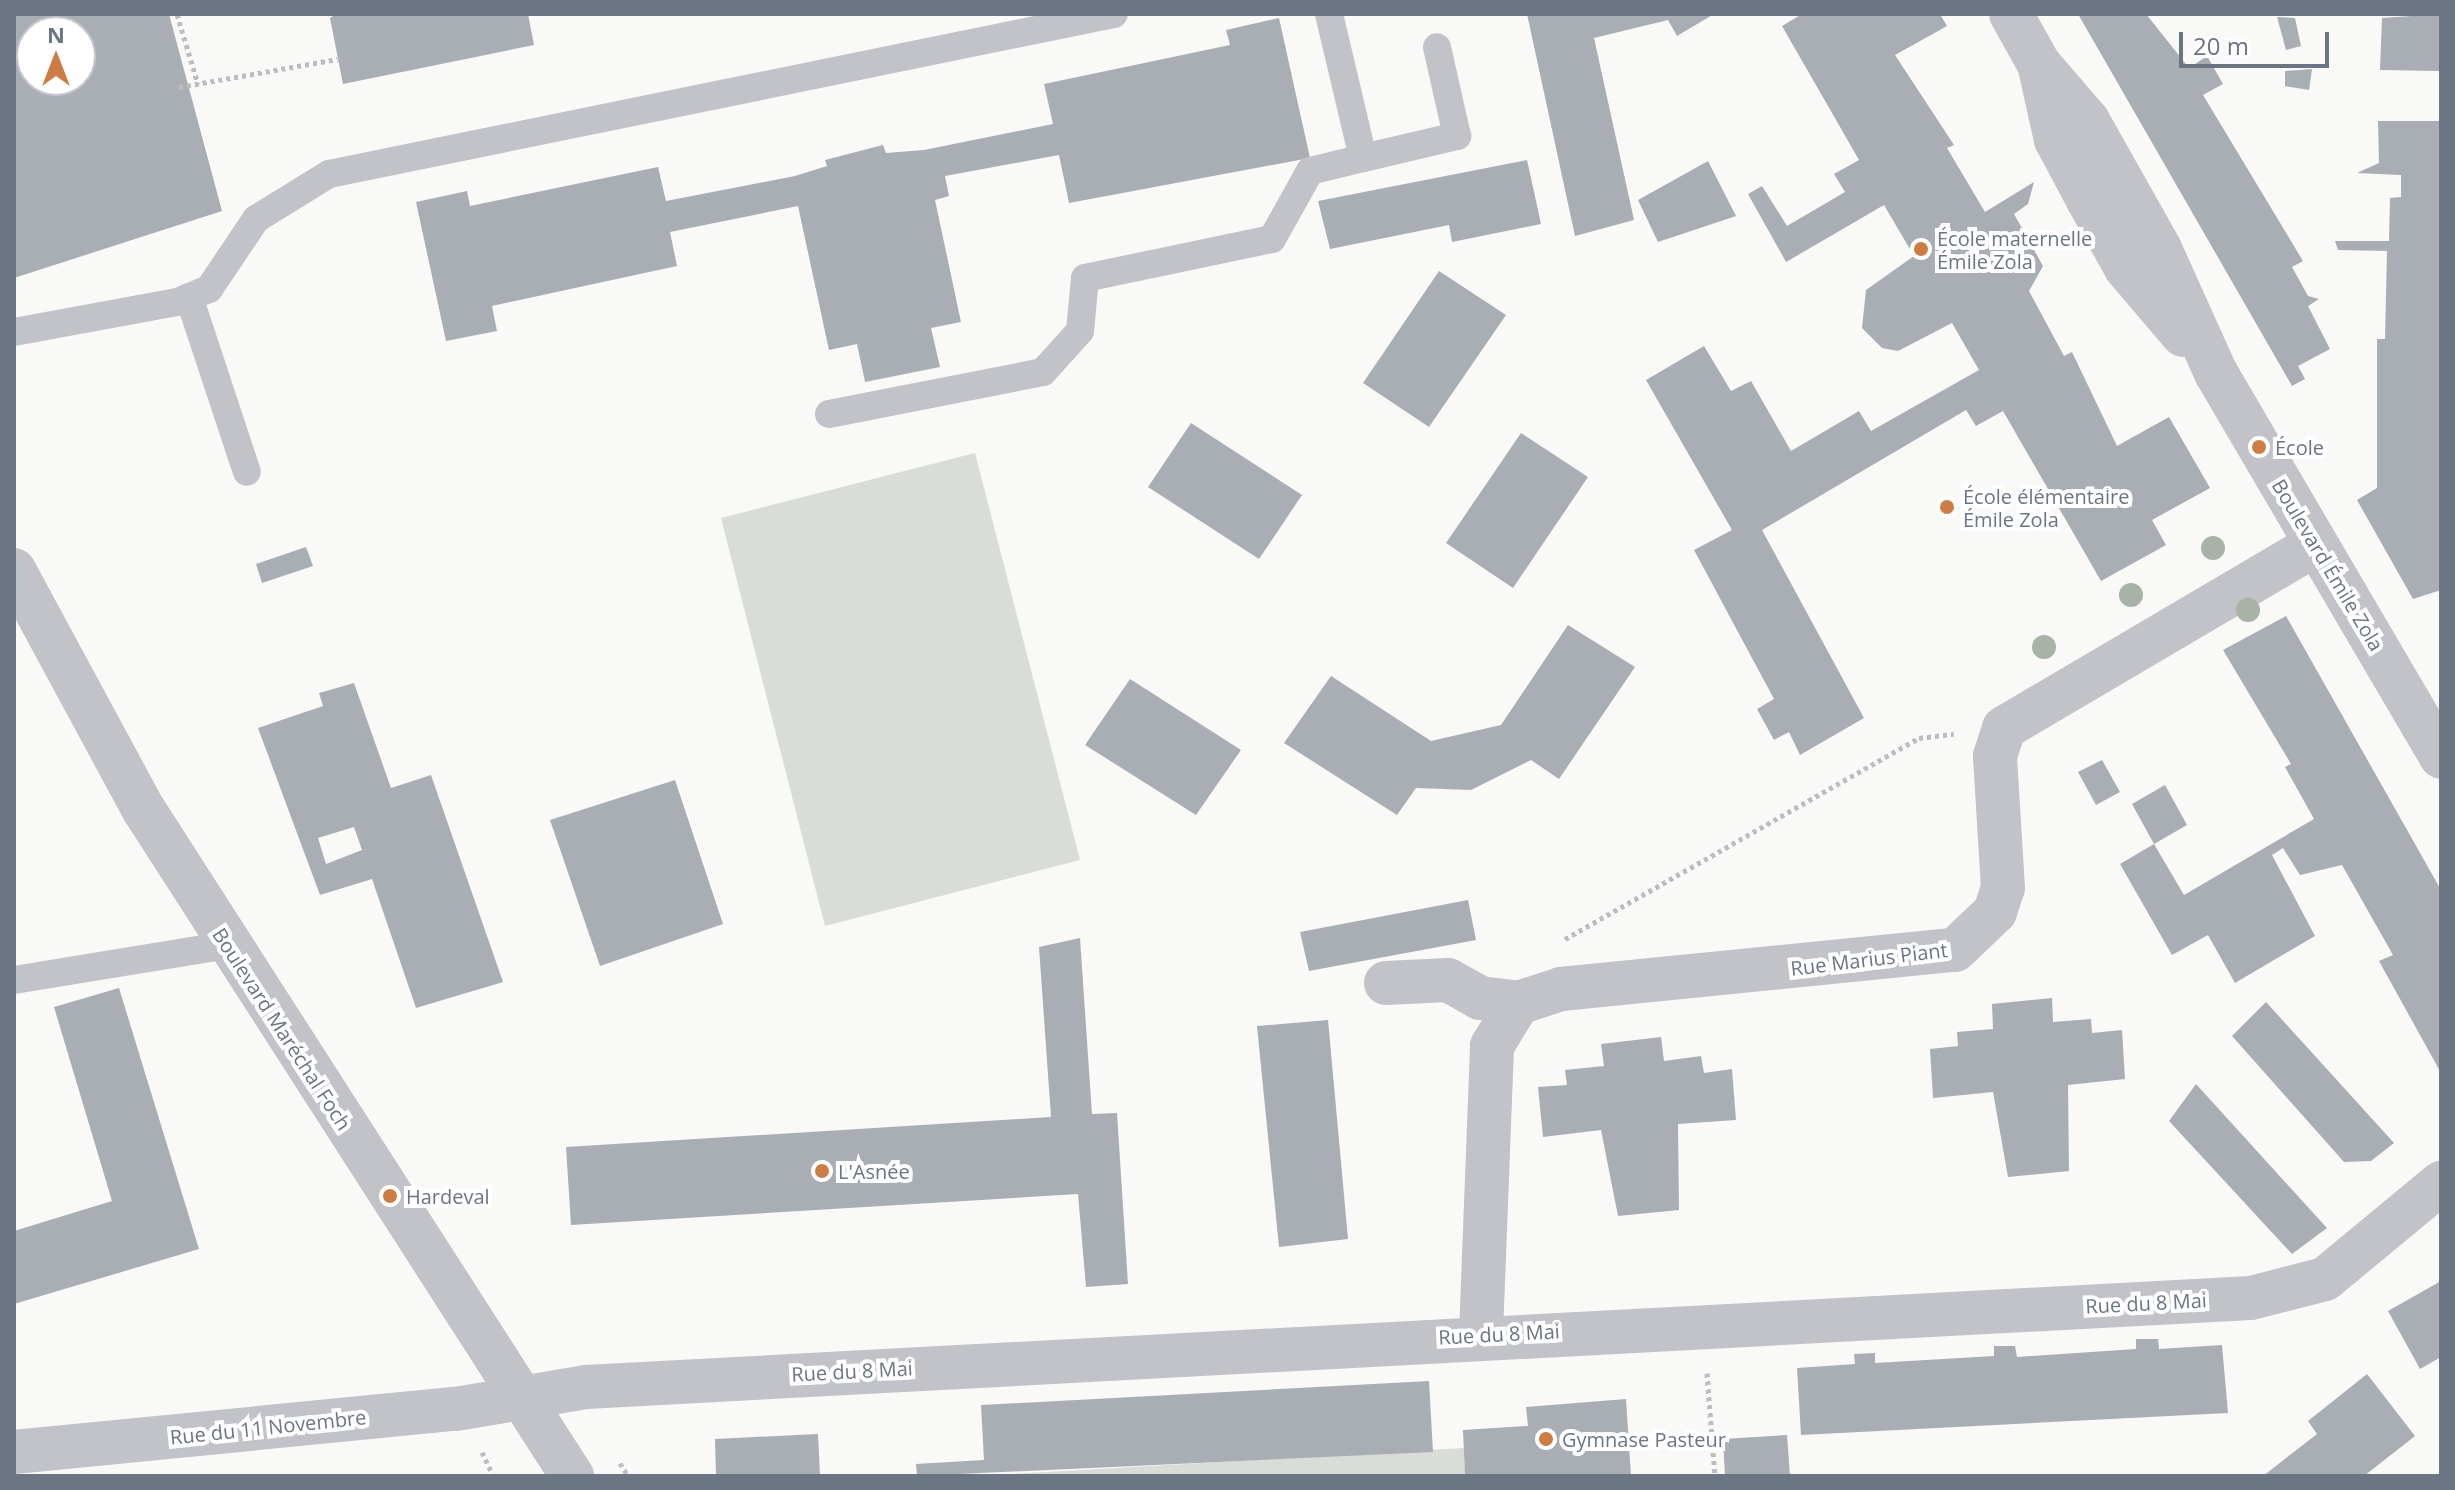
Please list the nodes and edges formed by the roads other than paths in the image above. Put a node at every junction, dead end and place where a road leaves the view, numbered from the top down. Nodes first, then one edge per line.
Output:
1 (1114, 14) edge
2 (1329, 14) edge
3 (2011, 14) edge
4 (1437, 47) dead end
5 (1363, 158) junction
6 (189, 297) junction
7 (14, 332) edge
8 (829, 414) dead end
9 (247, 472) dead end
10 (2315, 545) junction
11 (14, 570) edge
12 (2440, 752) edge
13 (227, 945) junction
14 (14, 980) edge
15 (1386, 983) dead end
16 (1518, 1003) junction
17 (2441, 1183) edge
18 (1481, 1334) junction
19 (521, 1396) junction
20 (14, 1452) edge
21 (572, 1476) edge

1 - 6 lane
2 - 5 lane
3 - 10 street, Boulevard Émile Zola
4 - 5 lane
5 - 8 lane
6 - 7 lane
6 - 9 lane
10 - 12 street, Boulevard Émile Zola
10 - 16 street, Rue Marius Piant
11 - 13 street, Boulevard Maréchal Foch
13 - 14 lane
13 - 19 street, Boulevard Maréchal Foch
15 - 16 street, Rue Marius Piant
16 - 18 street
17 - 18 street, Rue du 8 Mai
18 - 19 street, Rue du 8 Mai
19 - 20 street, Rue du 11 Novembre
19 - 21 street, Boulevard Maréchal Foch

